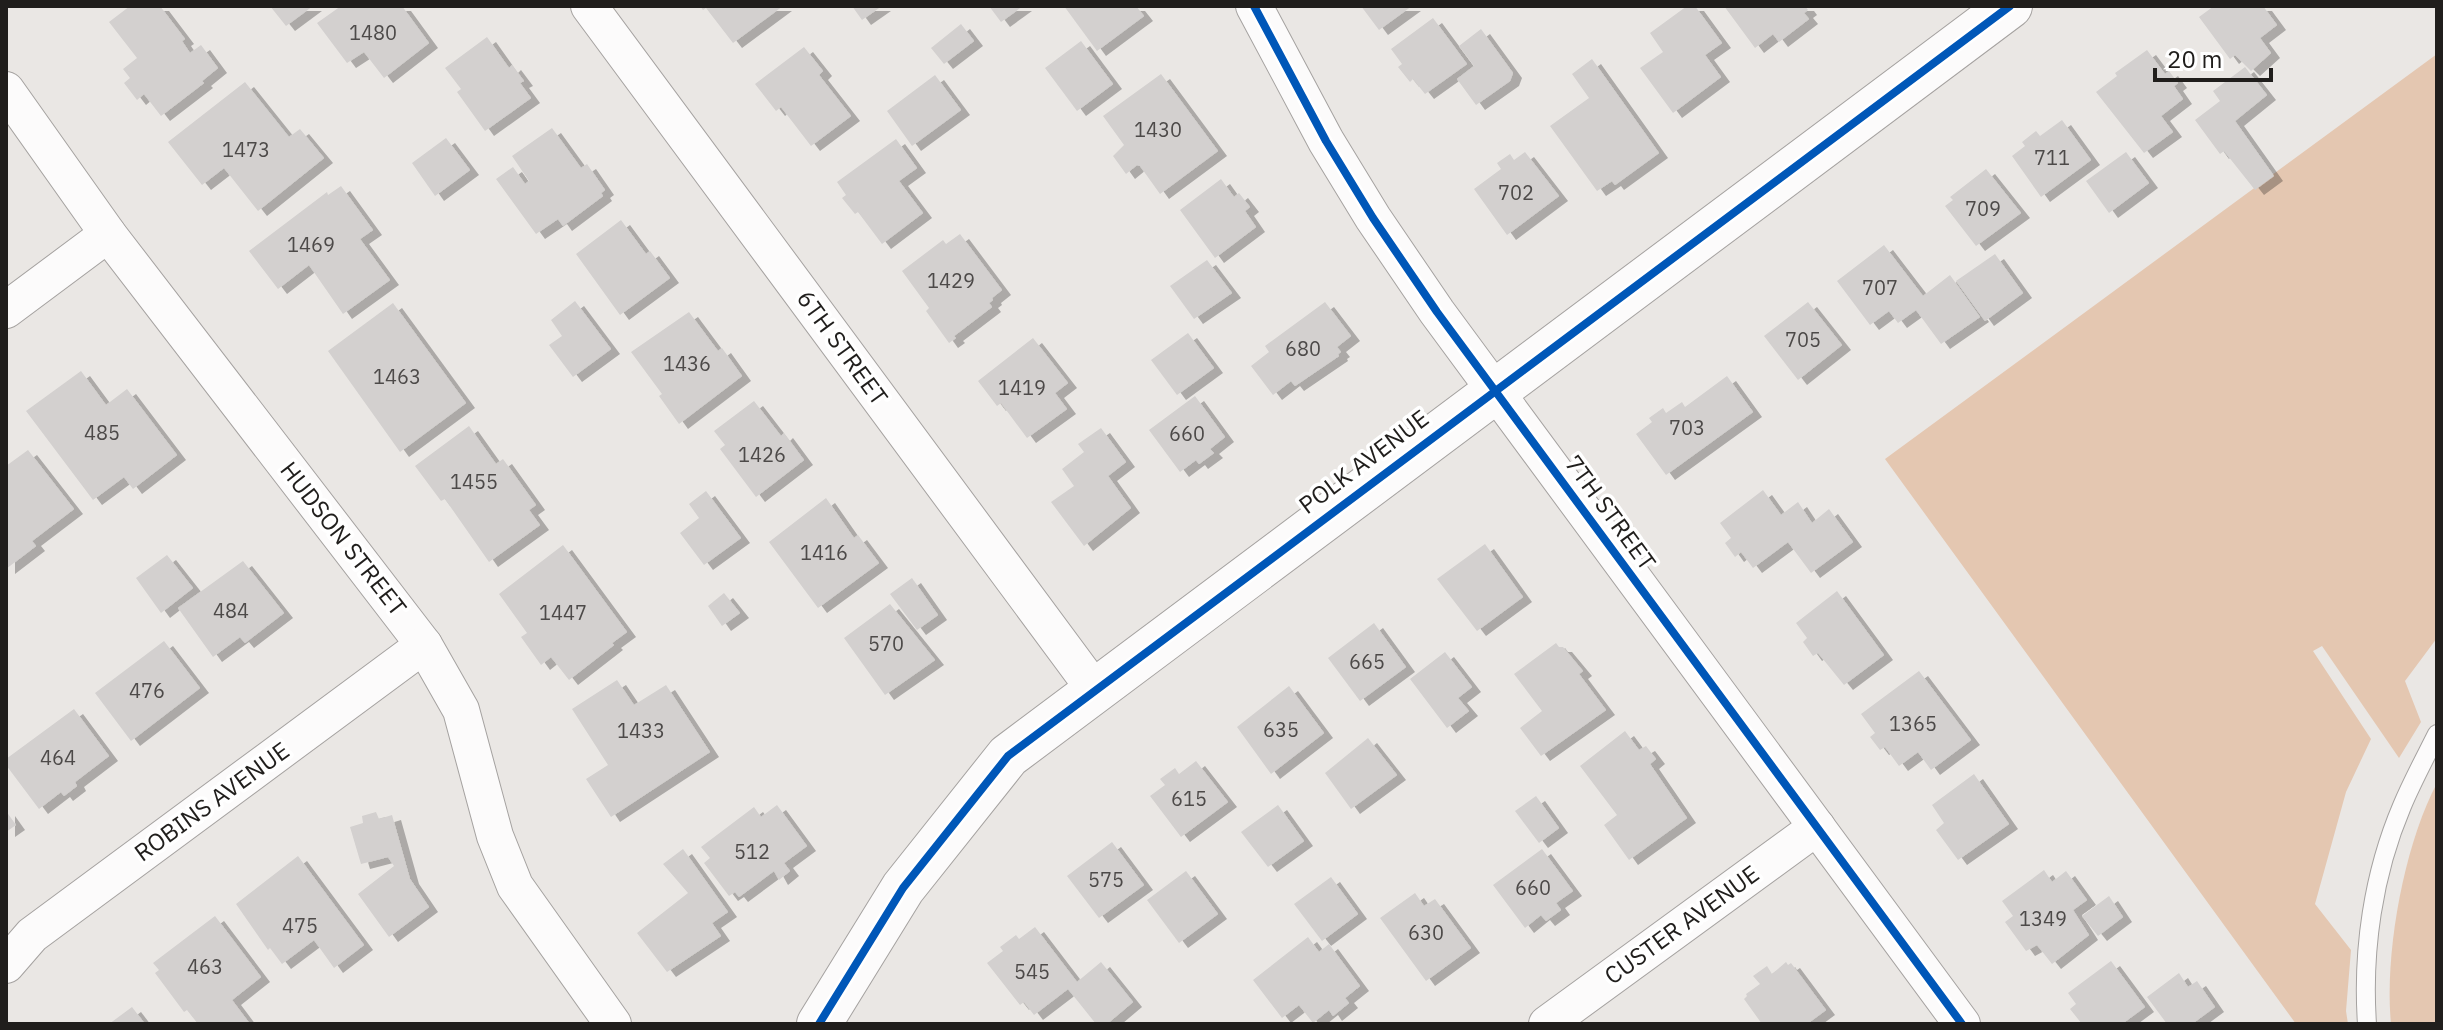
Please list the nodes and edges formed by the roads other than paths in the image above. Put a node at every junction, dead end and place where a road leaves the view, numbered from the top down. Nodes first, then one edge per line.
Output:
1 (589, 6) edge
2 (1254, 6) edge
3 (2010, 6) edge
4 (6, 90) edge
5 (108, 234) junction
6 (6, 310) edge
7 (1494, 389) junction
8 (424, 645) junction
9 (1095, 690) junction
10 (2437, 734) edge
11 (1817, 827) junction
12 (6, 965) edge
13 (613, 1024) edge
14 (819, 1024) edge
15 (1547, 1024) edge
16 (1962, 1024) edge
17 (2367, 1024) edge

1 - 9 street, 6TH STREET
2 - 7 street, 7TH STREET
3 - 7 street, POLK AVENUE
4 - 5 street, HUDSON STREET
5 - 6 street
5 - 8 street, HUDSON STREET
7 - 9 street, POLK AVENUE
7 - 11 street, 7TH STREET
8 - 12 street, ROBINS AVENUE
8 - 13 street, HUDSON STREET
9 - 14 street, POLK AVENUE
10 - 17 lane
11 - 15 street, CUSTER AVENUE
11 - 16 street, 7TH STREET

